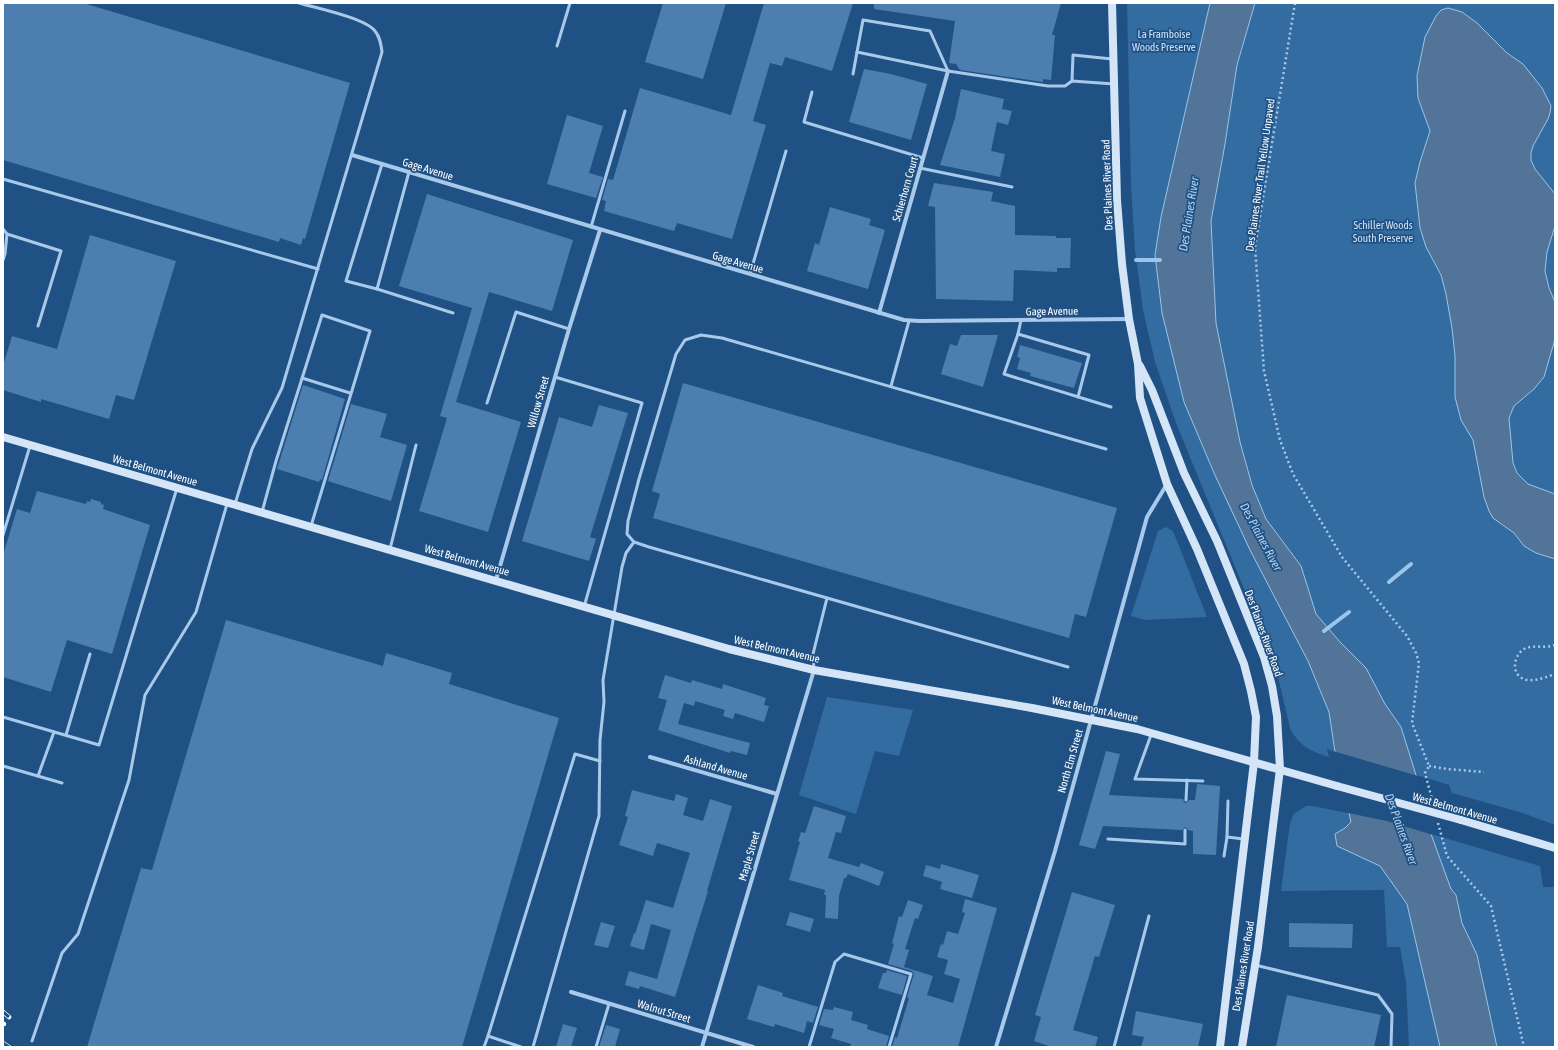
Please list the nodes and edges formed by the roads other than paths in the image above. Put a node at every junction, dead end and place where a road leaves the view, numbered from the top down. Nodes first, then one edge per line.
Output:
1 (299, 3) edge
2 (570, 3) edge
3 (1112, 3) edge
4 (557, 46) dead end
5 (857, 52) junction
6 (1114, 59) junction
7 (948, 71) junction
8 (853, 74) dead end
9 (1072, 81) junction
10 (1114, 84) junction
11 (812, 92) dead end
12 (625, 111) dead end
13 (786, 151) dead end
14 (352, 155) junction
15 (923, 158) junction
16 (382, 164) junction
17 (920, 168) junction
18 (409, 172) junction
19 (3, 179) edge
20 (1012, 187) dead end
21 (590, 227) junction
22 (3, 230) edge
23 (600, 230) junction
24 (7, 234) junction
25 (3, 260) edge
26 (318, 269) junction
27 (750, 274) junction
28 (377, 289) junction
29 (453, 313) dead end
30 (879, 313) junction
31 (1129, 319) junction
32 (1021, 320) junction
33 (910, 321) junction
34 (38, 326) dead end
35 (569, 329) junction
36 (1018, 334) junction
37 (1138, 364) junction
38 (555, 377) junction
39 (302, 378) junction
40 (891, 386) junction
41 (350, 393) junction
42 (1078, 397) junction
43 (487, 403) dead end
44 (1111, 407) dead end
45 (3, 437) edge
46 (30, 445) junction
47 (416, 446) dead end
48 (1106, 449) dead end
49 (1167, 484) junction
50 (177, 487) junction
51 (231, 503) junction
52 (262, 512) junction
53 (311, 526) junction
54 (3, 535) edge
55 (634, 542) junction
56 (390, 549) junction
57 (496, 580) junction
58 (827, 598) junction
59 (584, 607) junction
60 (615, 616) junction
61 (90, 654) dead end
62 (1068, 667) dead end
63 (814, 670) junction
64 (3, 717) edge
65 (1092, 719) junction
66 (54, 732) junction
67 (1151, 733) junction
68 (66, 735) junction
69 (650, 757) dead end
70 (600, 761) junction
71 (1254, 762) junction
72 (3, 766) edge
73 (1280, 769) junction
74 (38, 776) junction
75 (1187, 780) junction
76 (1203, 781) dead end
77 (62, 783) dead end
78 (777, 794) junction
79 (1186, 800) dead end
80 (1228, 801) dead end
81 (1185, 830) dead end
82 (1227, 837) junction
83 (1108, 839) dead end
84 (1244, 839) junction
85 (1555, 848) edge
86 (1224, 856) dead end
87 (1149, 916) dead end
88 (1255, 965) junction
89 (571, 992) dead end
90 (609, 1004) junction
91 (706, 1033) junction
92 (488, 1036) junction
93 (32, 1041) dead end
94 (484, 1047) edge
95 (521, 1047) edge
96 (534, 1047) edge
97 (596, 1047) edge
98 (702, 1047) edge
99 (753, 1047) edge
100 (810, 1047) edge
101 (889, 1047) edge
102 (996, 1047) edge
103 (1114, 1047) edge
104 (1220, 1047) edge
105 (1242, 1047) edge
106 (1391, 1047) edge

1 - 14 lane
2 - 4 lane
3 - 6 main road, Des Plaines River Road
5 - 7 lane
5 - 7 lane
5 - 8 lane
6 - 9 lane
6 - 10 main road, Des Plaines River Road
7 - 9 lane
7 - 15 street, Schierhorn Court
9 - 10 lane
10 - 31 main road, Des Plaines River Road
11 - 15 lane
12 - 21 lane
13 - 27 lane
14 - 16 street, Gage Avenue
14 - 26 lane
15 - 17 street, Schierhorn Court
16 - 18 street, Gage Avenue
16 - 28 lane
17 - 20 lane
17 - 30 street, Schierhorn Court
18 - 21 street, Gage Avenue
18 - 28 lane
19 - 26 lane
21 - 23 street, Gage Avenue
22 - 24 lane
23 - 27 street, Gage Avenue
23 - 35 street, Willow Street
24 - 25 lane
24 - 34 lane
26 - 51 lane
27 - 30 street, Gage Avenue
28 - 29 lane
30 - 33 street, Gage Avenue
31 - 32 street, Gage Avenue
31 - 37 main road, Des Plaines River Road
32 - 33 street, Gage Avenue
32 - 36 lane
33 - 40 lane
35 - 38 street, Willow Street
35 - 43 lane
36 - 42 lane
36 - 42 lane
37 - 49 main road, Des Plaines River Road
37 - 73 main road, Des Plaines River Road
38 - 57 street, Willow Street
38 - 59 lane
39 - 41 lane
39 - 41 lane
39 - 52 lane
40 - 48 lane
40 - 55 lane
41 - 53 lane
42 - 44 lane
45 - 46 main road, West Belmont Avenue
46 - 50 main road, West Belmont Avenue
46 - 54 lane
47 - 56 lane
49 - 65 street, North Elm Street
49 - 71 main road, Des Plaines River Road
50 - 51 main road, West Belmont Avenue
50 - 68 lane
51 - 52 main road, West Belmont Avenue
51 - 93 lane
52 - 53 main road, West Belmont Avenue
53 - 56 main road, West Belmont Avenue
55 - 58 lane
55 - 60 lane
56 - 57 main road, West Belmont Avenue
57 - 59 main road, West Belmont Avenue
58 - 62 lane
58 - 63 lane
59 - 60 main road, West Belmont Avenue
60 - 63 main road, West Belmont Avenue
60 - 70 lane
61 - 68 lane
63 - 65 main road, West Belmont Avenue
63 - 78 street, Maple Street
64 - 66 lane
65 - 67 main road, West Belmont Avenue
65 - 102 street, North Elm Street
66 - 68 lane
66 - 74 lane
67 - 71 main road, West Belmont Avenue
67 - 75 lane
69 - 78 street, Ashland Avenue
70 - 92 lane
70 - 96 lane
71 - 73 main road, West Belmont Avenue
71 - 84 main road, Des Plaines River Road
72 - 74 lane
73 - 85 main road, West Belmont Avenue, bridge
73 - 88 main road, Des Plaines River Road
74 - 77 lane
75 - 76 lane
75 - 79 lane
78 - 91 street, Maple Street
80 - 82 lane
81 - 83 lane
82 - 84 lane
82 - 86 lane
84 - 104 main road, Des Plaines River Road
87 - 103 lane
88 - 105 main road, Des Plaines River Road
88 - 106 lane
89 - 90 street, Walnut Street
90 - 91 street, Walnut Street
90 - 97 lane
91 - 98 street, Maple Street
91 - 99 street, Walnut Street
92 - 94 lane
92 - 95 lane
100 - 101 lane

